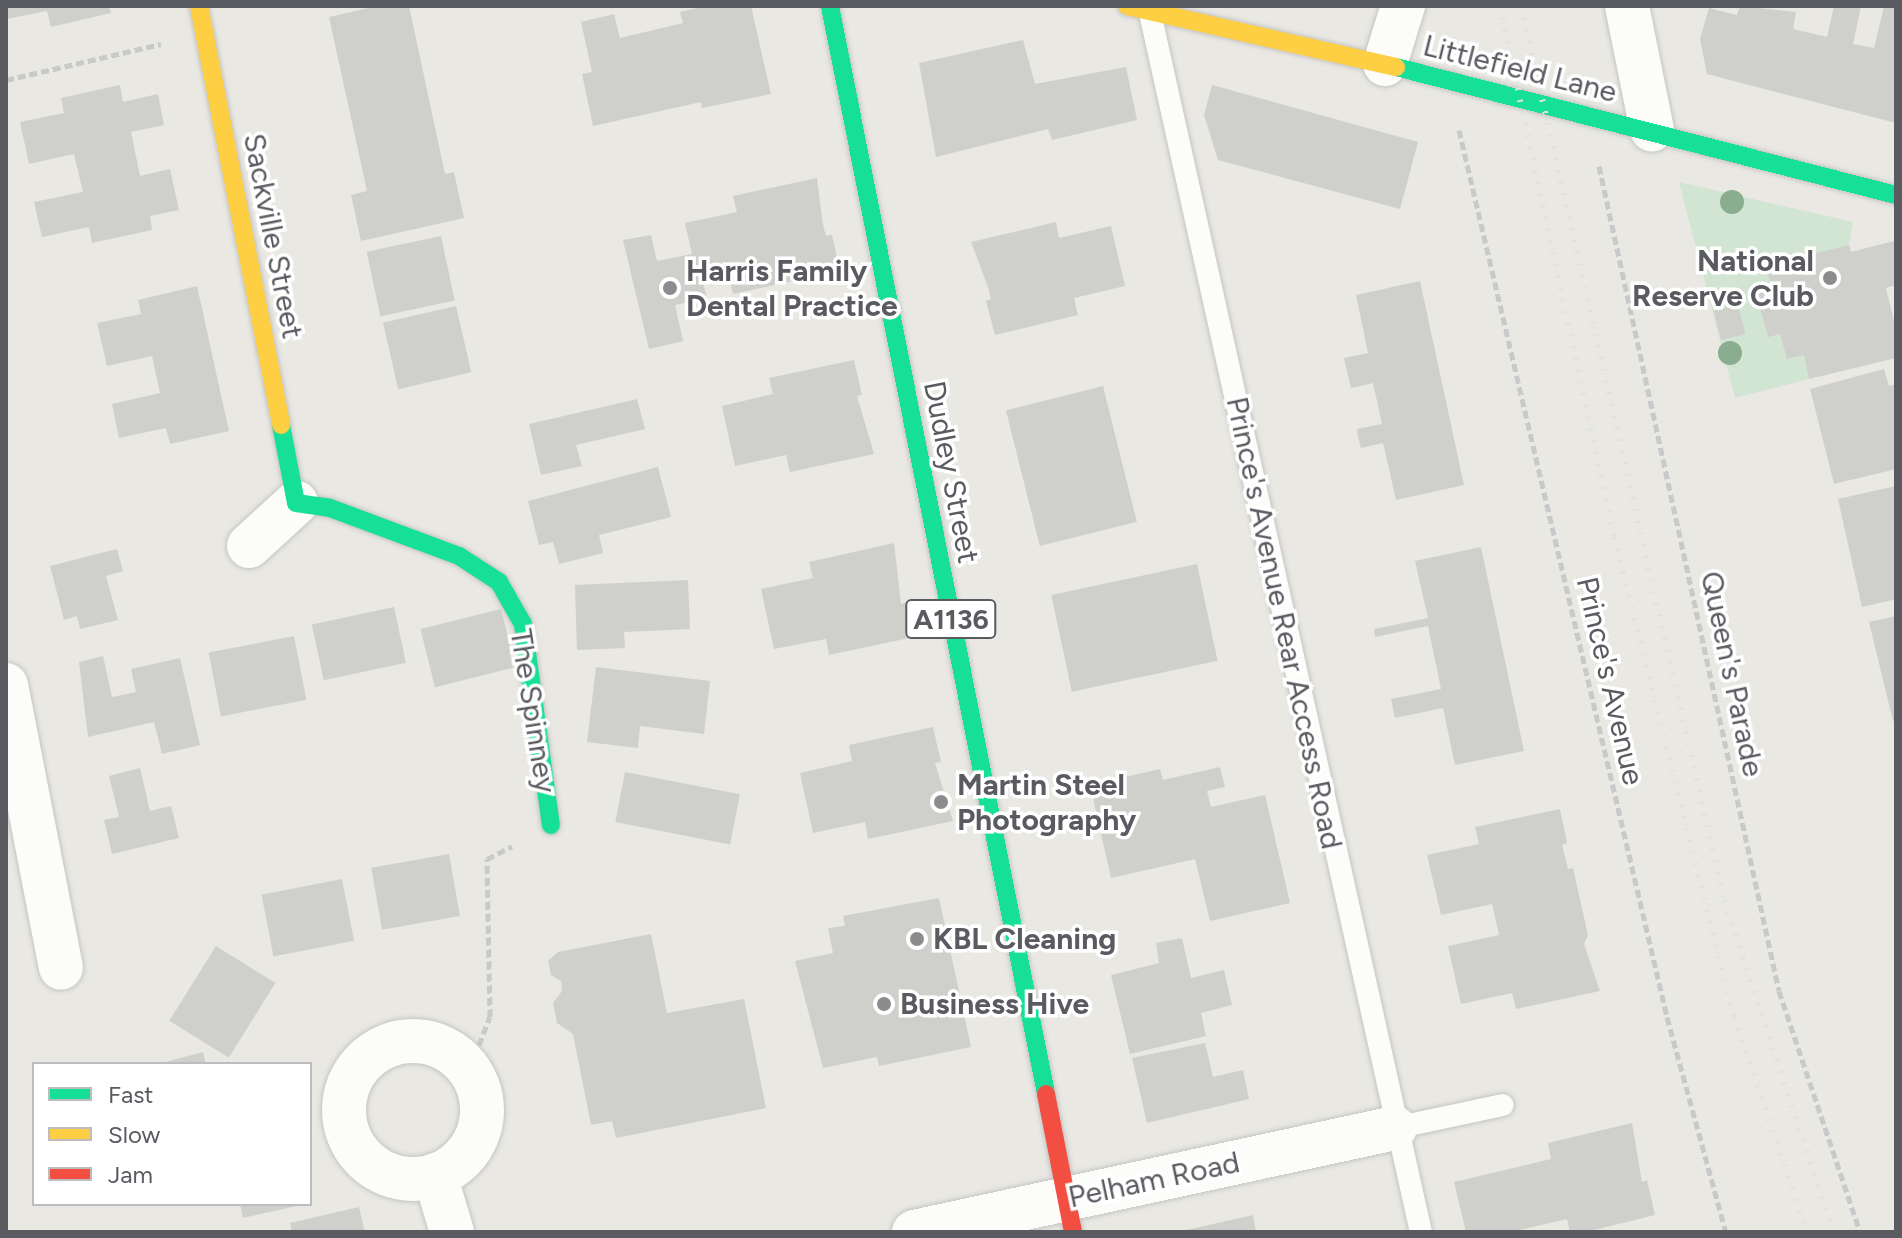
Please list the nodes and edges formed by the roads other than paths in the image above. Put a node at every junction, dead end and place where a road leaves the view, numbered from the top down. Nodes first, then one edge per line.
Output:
1 (199, 6) edge
2 (830, 6) edge
3 (1127, 6) edge
4 (1403, 6) edge
5 (1627, 6) edge
6 (1150, 13) junction
7 (1385, 64) junction
8 (1652, 130) junction
9 (1896, 195) edge
10 (294, 490) junction
11 (249, 546) dead end
12 (6, 685) edge
13 (551, 825) road end
14 (61, 968) dead end
15 (1503, 1105) dead end
16 (1395, 1128) junction
17 (435, 1175) junction
18 (1070, 1215) edge
19 (452, 1232) edge
20 (914, 1232) edge
21 (1421, 1232) edge

1 - 10 street, Sackville Street
2 - 18 street, Dudley Street / A1136
3 - 6 street, Littlefield Lane
4 - 7 street
5 - 8 street
6 - 7 street, Littlefield Lane
6 - 16 lane, Prince's Avenue Rear Access Road
7 - 8 street, Littlefield Lane
8 - 9 street, Littlefield Lane
10 - 11 street
10 - 13 street, The Spinney
12 - 14 street
15 - 16 lane
16 - 18 street, Pelham Road
16 - 21 lane, Prince's Avenue Rear Access Road
17 - 17 street
17 - 19 street
18 - 20 street, Pelham Road

